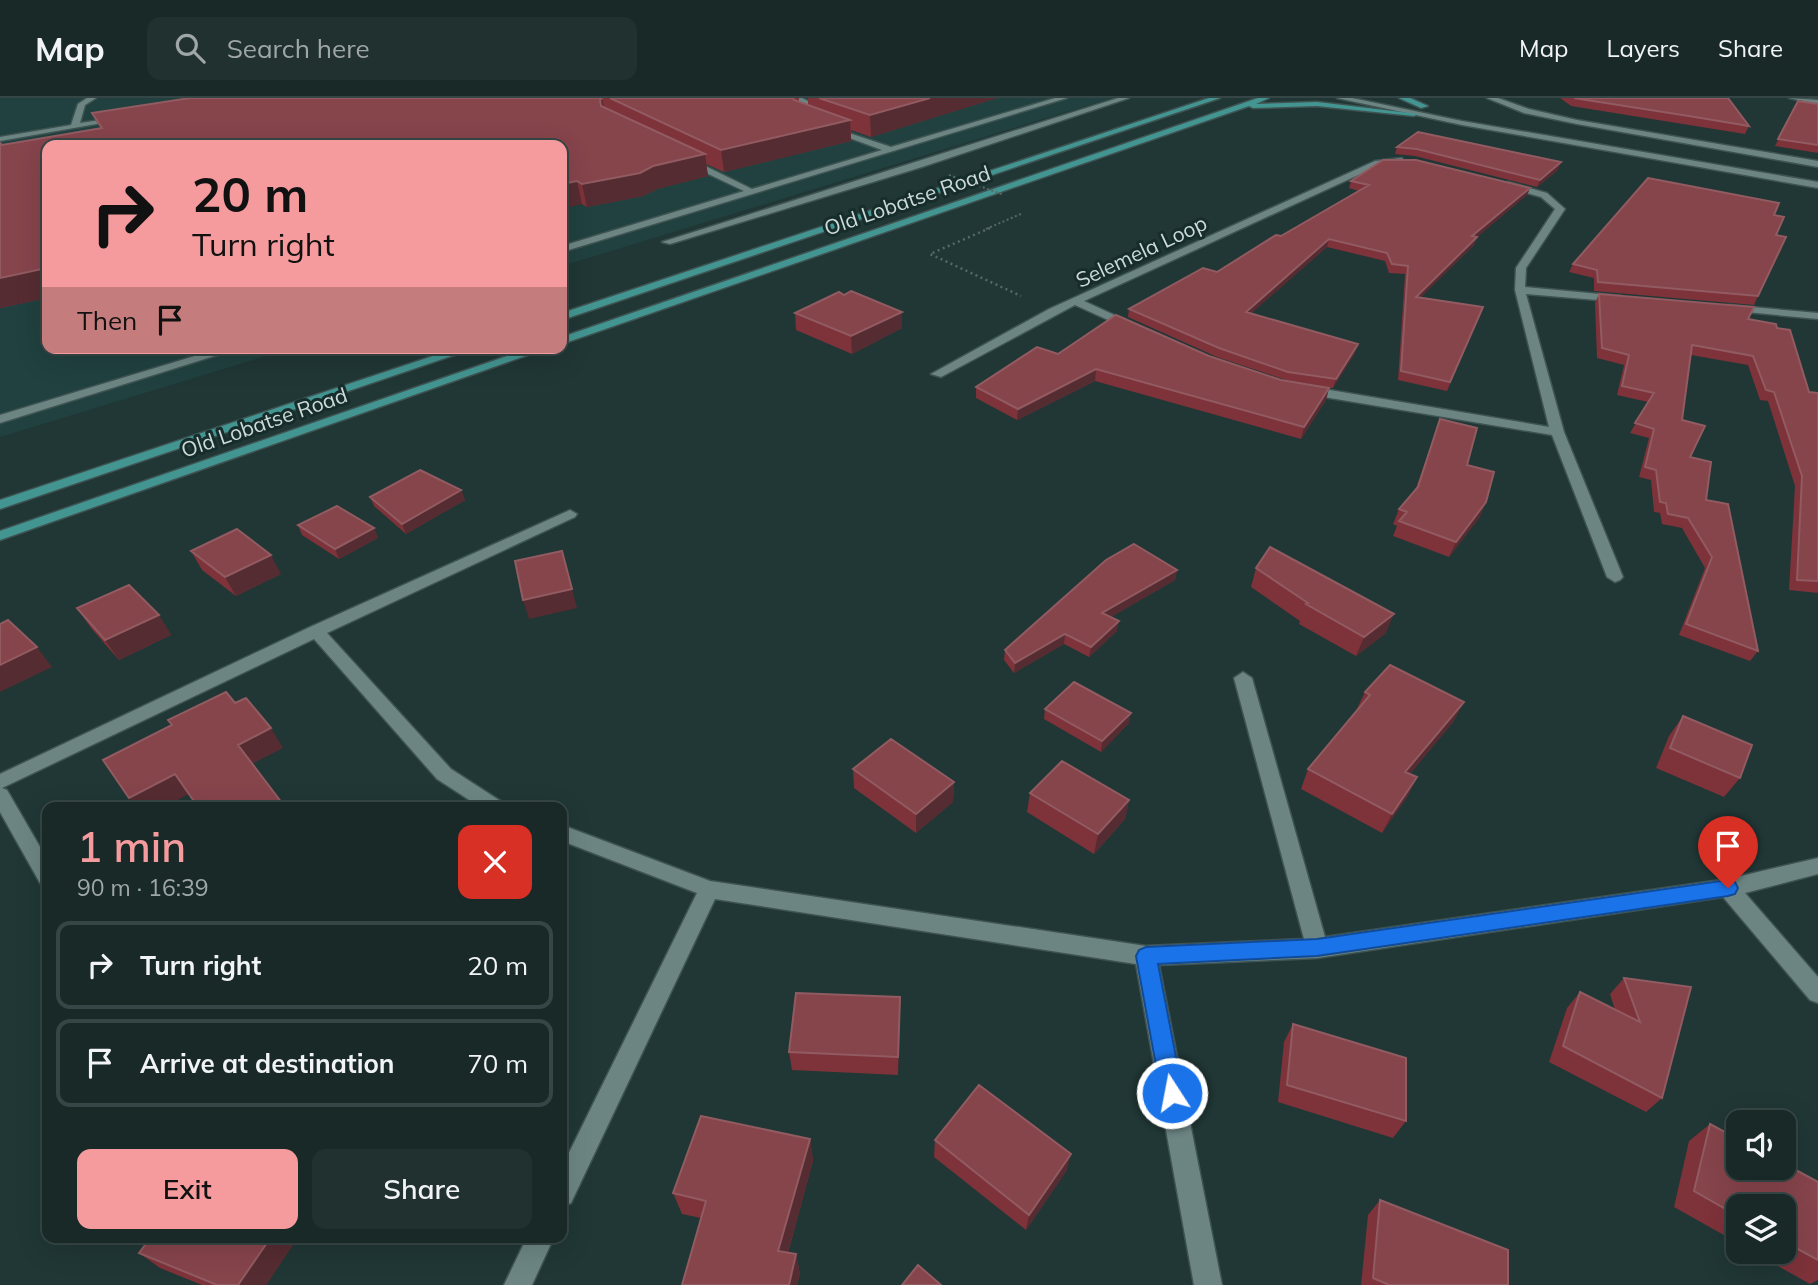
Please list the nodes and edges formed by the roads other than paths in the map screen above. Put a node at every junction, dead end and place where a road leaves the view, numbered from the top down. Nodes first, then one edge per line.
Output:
1 (92, 98) edge
2 (795, 98) edge
3 (1063, 98) edge
4 (1125, 98) edge
5 (1216, 98) edge
6 (1265, 98) edge
7 (1341, 98) edge
8 (1380, 98) edge
9 (1403, 98) edge
10 (1491, 98) edge
11 (1793, 98) edge
12 (1206, 100) edge
13 (1818, 102) edge
14 (1424, 106) junction
15 (1241, 107) junction
16 (1414, 114) junction
17 (130, 117) edge
18 (812, 121) edge
19 (75, 126) junction
20 (825, 126) edge
21 (0, 139) edge
22 (890, 150) junction
23 (681, 158) edge
24 (1414, 162) edge
25 (1818, 164) edge
26 (1755, 174) junction
27 (1503, 184) edge
28 (1818, 185) edge
29 (752, 192) junction
30 (667, 242) dead end
31 (567, 248) edge
32 (1520, 290) junction
33 (1628, 299) edge
34 (1075, 301) junction
35 (1723, 307) edge
36 (567, 315) edge
37 (1818, 316) edge
38 (1149, 334) edge
39 (567, 339) edge
40 (214, 354) edge
41 (451, 354) edge
42 (525, 354) edge
43 (937, 373) dead end
44 (1296, 388) edge
45 (0, 419) edge
46 (1557, 432) junction
47 (0, 505) edge
48 (570, 514) dead end
49 (0, 536) edge
50 (1615, 577) dead end
51 (316, 631) junction
52 (1242, 678) dead end
53 (0, 782) edge
54 (0, 795) edge
55 (487, 802) edge
56 (567, 835) edge
57 (1818, 866) edge
58 (42, 868) edge
59 (1728, 888) junction
60 (709, 889) junction
61 (1317, 948) junction
62 (1146, 956) junction
63 (1818, 993) edge
64 (567, 1184) edge
65 (538, 1243) edge
66 (518, 1285) edge
67 (1208, 1285) edge

1 - 19 street
2 - 18 street
3 - 22 street
4 - 30 street
5 - 12 main road, Old Lobatse Road
6 - 15 main road, Old Lobatse Road
7 - 16 street
8 - 14 street
9 - 14 main road
10 - 25 street
11 - 13 street
12 - 36 main road, Old Lobatse Road
14 - 26 street
15 - 16 main road
15 - 39 main road, Old Lobatse Road
16 - 26 street
17 - 19 street
19 - 21 street
20 - 22 street
22 - 29 street
23 - 29 street
24 - 34 street, Selemela Loop
26 - 28 street
27 - 32 street
29 - 31 street
32 - 33 street
32 - 46 street
34 - 38 street, Selemela Loop
34 - 43 street
35 - 37 street
40 - 45 street
41 - 47 main road, Old Lobatse Road
42 - 49 main road, Old Lobatse Road
44 - 46 street
46 - 50 street
48 - 51 street
51 - 53 street
51 - 55 street
52 - 61 street
54 - 58 street
56 - 60 street
57 - 59 street
59 - 61 street
59 - 63 street
60 - 62 street
60 - 64 street
61 - 62 street
62 - 67 street
65 - 66 street

